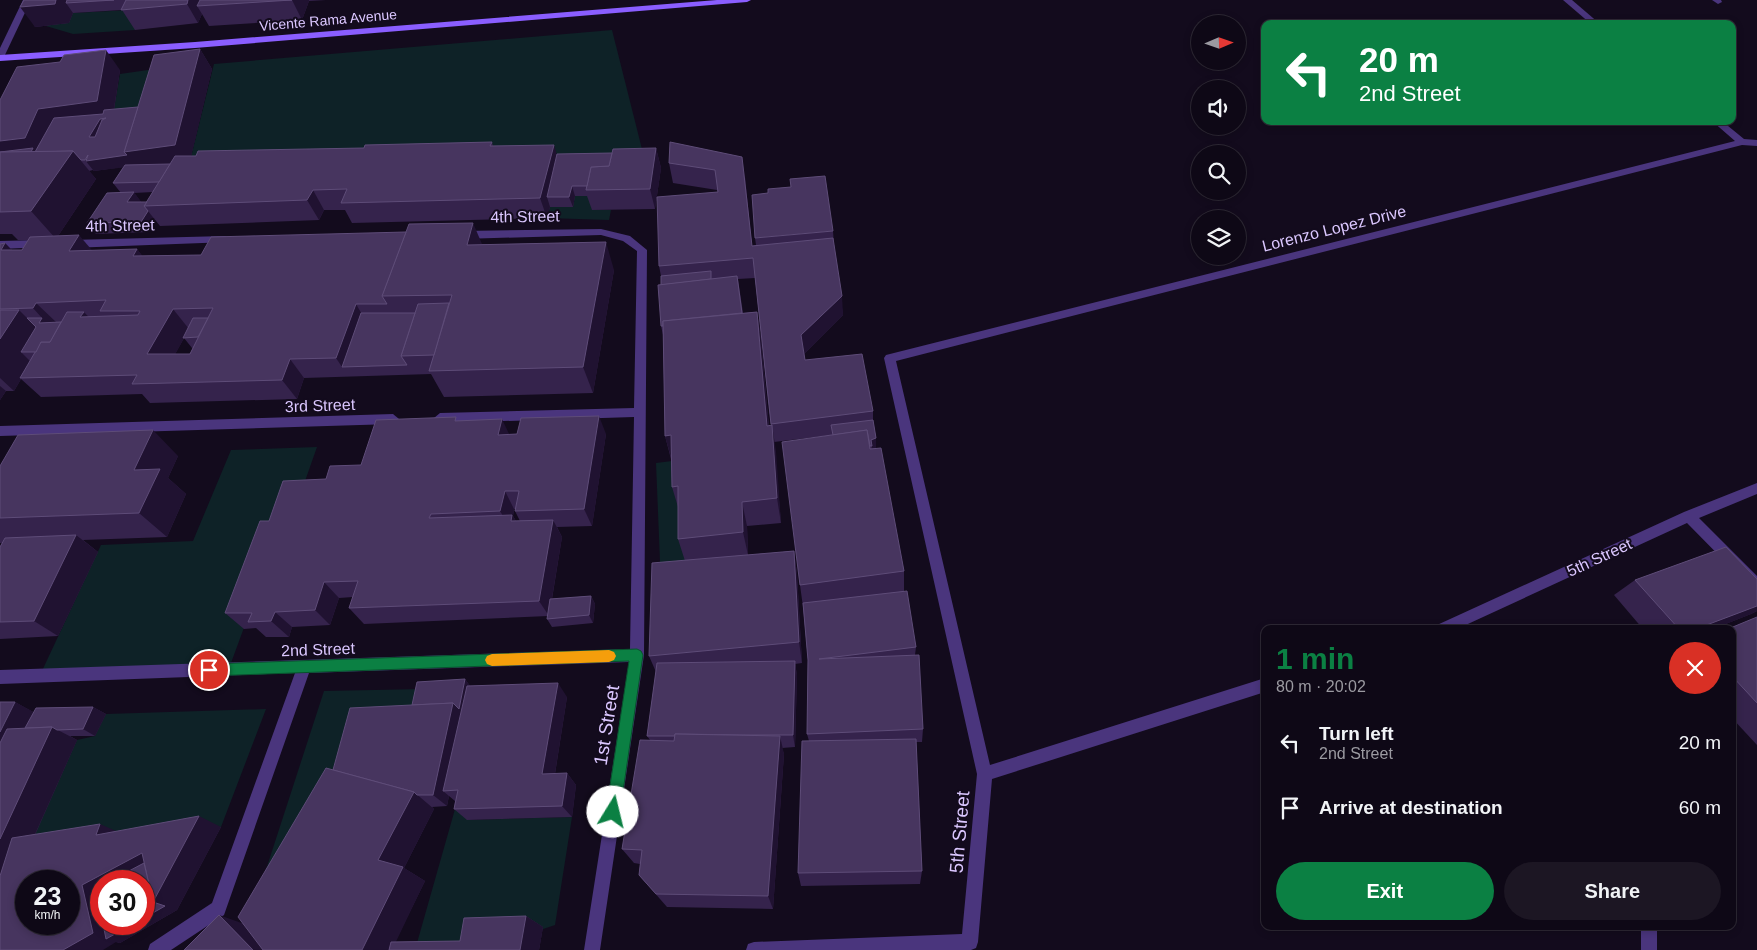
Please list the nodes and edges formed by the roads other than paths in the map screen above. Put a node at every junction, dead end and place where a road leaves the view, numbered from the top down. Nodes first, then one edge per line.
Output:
1 (27, 0) edge
2 (747, 0) edge
3 (1567, 0) edge
4 (1591, 20) edge
5 (0, 58) edge
6 (1721, 125) edge
7 (1742, 142) junction
8 (1757, 143) edge
9 (454, 236) edge
10 (237, 240) edge
11 (0, 245) edge
12 (640, 412) junction
13 (423, 418) edge
14 (404, 419) edge
15 (0, 431) edge
16 (1757, 488) edge
17 (1689, 516) junction
18 (1757, 585) edge
19 (1454, 625) edge
20 (637, 655) junction
21 (304, 667) junction
22 (0, 677) edge
23 (1261, 686) edge
24 (985, 774) junction
25 (1649, 930) edge
26 (972, 946) edge
27 (156, 950) edge
28 (592, 950) edge
29 (754, 950) edge
30 (1649, 950) edge

1 - 5 street
2 - 5 main road, Vicente Rama Avenue
3 - 4 street
6 - 7 street
7 - 8 street, Lorenzo Lopez Drive
7 - 24 street, Lorenzo Lopez Drive
9 - 12 street, 4th Street
10 - 11 street, 4th Street
12 - 13 street
12 - 20 street, 4th Street
14 - 15 street, 3rd Street
16 - 17 street, 5th Street
17 - 18 street
17 - 19 street, 5th Street
20 - 21 street, 2nd Street
20 - 28 street, 1st Street
21 - 22 street, 2nd Street
21 - 27 street
23 - 24 street, 5th Street
24 - 26 street, 5th Street
25 - 30 street
26 - 29 street, 5th Street

